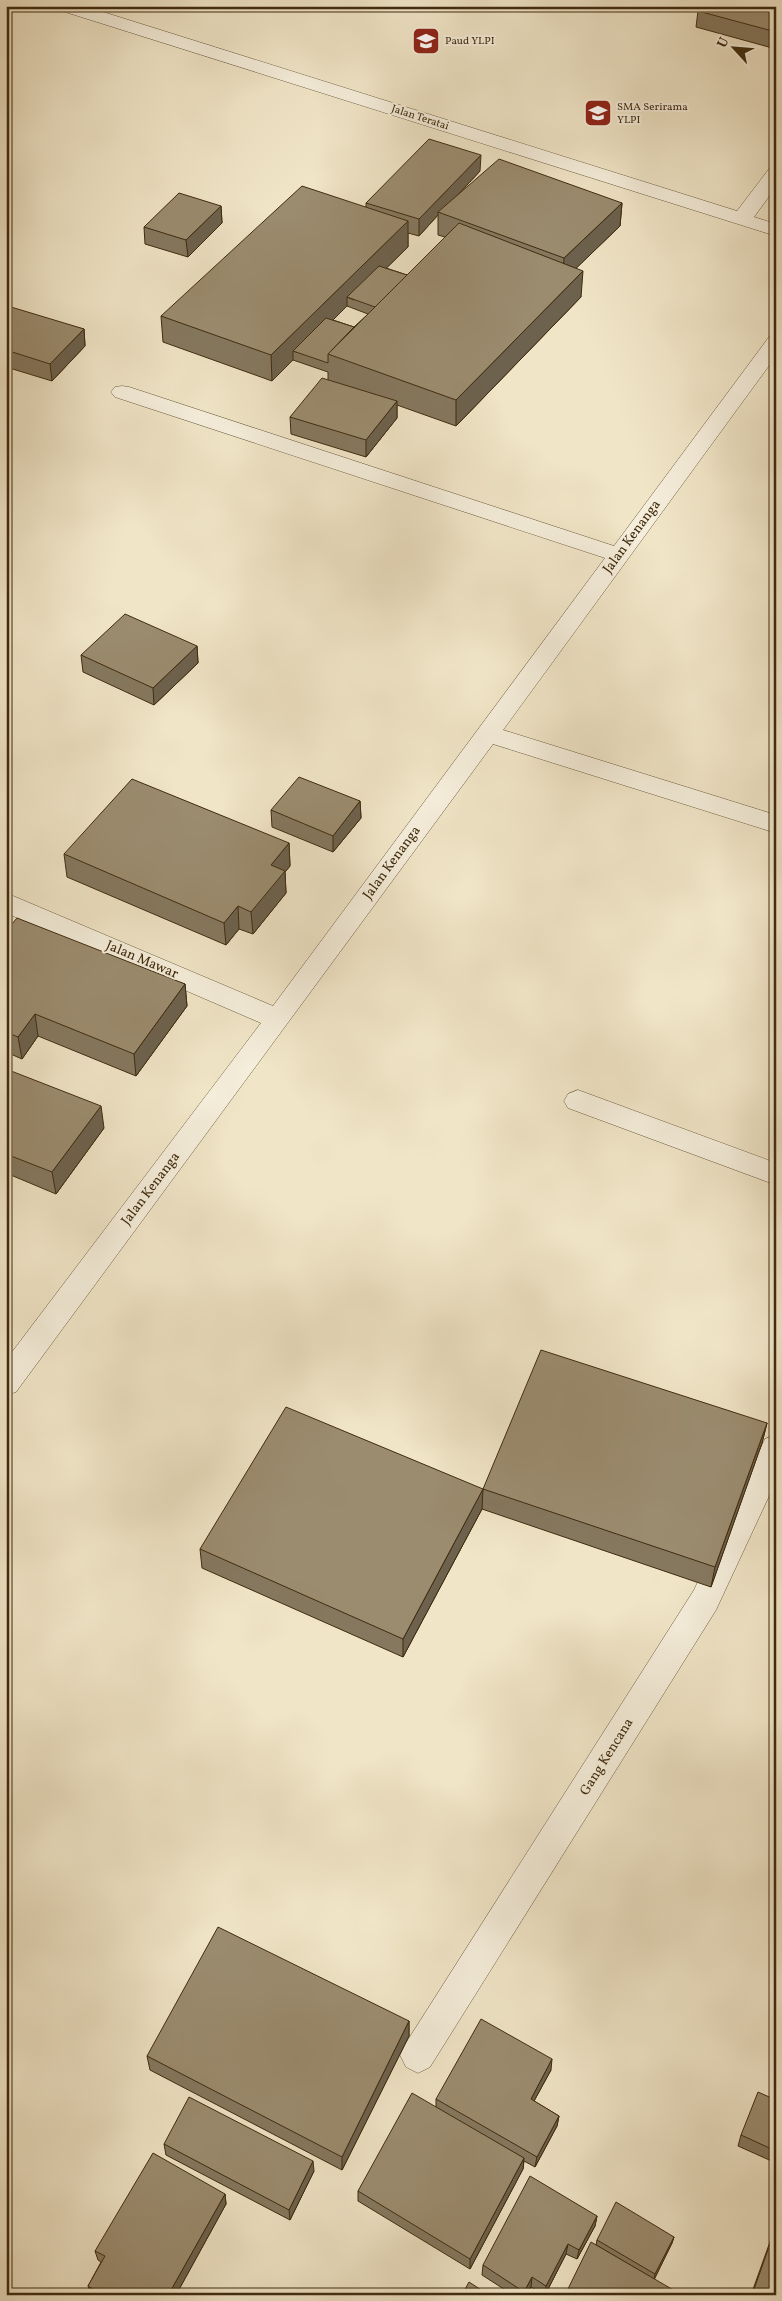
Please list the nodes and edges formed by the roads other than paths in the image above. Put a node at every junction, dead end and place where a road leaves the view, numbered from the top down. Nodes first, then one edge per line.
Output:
1 (65, 6) edge
2 (776, 173) edge
3 (741, 220) junction
4 (776, 230) edge
5 (776, 341) edge
6 (122, 392) dead end
7 (618, 556) junction
8 (487, 734) junction
9 (776, 824) edge
10 (6, 902) edge
11 (278, 1019) junction
12 (578, 1101) dead end
13 (776, 1174) edge
14 (6, 1384) edge
15 (776, 1448) edge
16 (418, 2055) dead end

1 - 3 street, Jalan Teratai
2 - 3 street
3 - 4 street, Jalan Teratai
5 - 7 street, Jalan Kenanga
6 - 7 street
7 - 8 street, Jalan Kenanga
8 - 9 street
8 - 11 street, Jalan Kenanga
10 - 11 street, Jalan Mawar
11 - 14 street, Jalan Kenanga
12 - 13 street
15 - 16 street, Gang Kencana

